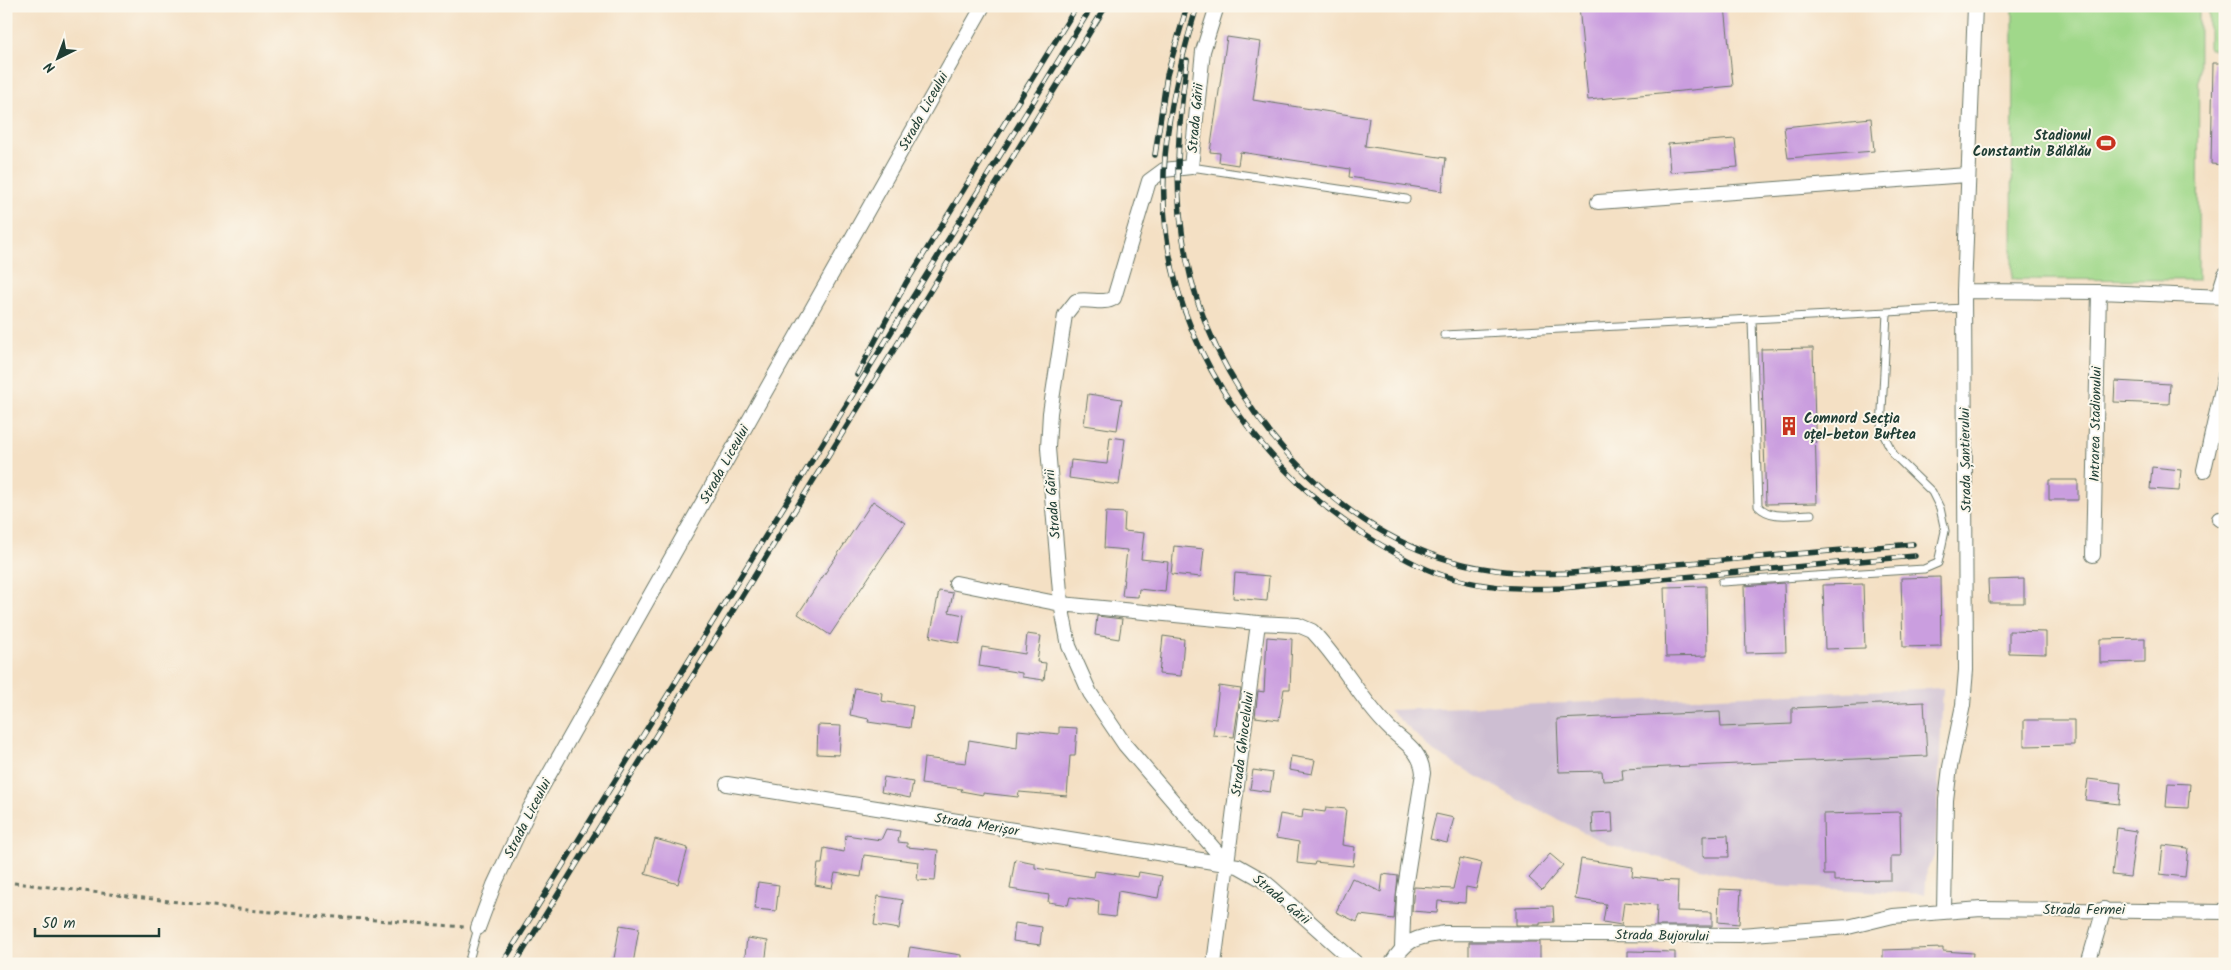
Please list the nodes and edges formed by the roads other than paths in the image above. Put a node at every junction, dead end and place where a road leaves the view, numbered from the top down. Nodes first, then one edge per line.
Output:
1 (983, 6) edge
2 (1217, 6) edge
3 (1975, 6) edge
4 (1191, 167) junction
5 (1967, 175) junction
6 (1406, 200) dead end
7 (1598, 202) dead end
8 (2225, 274) edge
9 (1964, 291) junction
10 (2099, 292) junction
11 (2222, 296) edge
12 (1964, 308) junction
13 (1887, 313) junction
14 (1752, 320) junction
15 (1444, 335) dead end
16 (2225, 375) edge
17 (2204, 470) dead end
18 (1811, 514) dead end
19 (2093, 555) dead end
20 (1722, 582) dead end
21 (956, 584) dead end
22 (1061, 604) junction
23 (1258, 623) junction
24 (727, 784) dead end
25 (1227, 864) junction
26 (2104, 909) junction
27 (1944, 911) junction
28 (2225, 912) edge
29 (478, 928) joint
30 (1402, 947) junction
31 (468, 964) edge
32 (1214, 964) edge
33 (1357, 964) edge
34 (1391, 964) edge
35 (2088, 964) edge

1 - 29 street, Strada Liceului
2 - 4 street, Strada Gării
3 - 5 street, Strada Șantierului
4 - 6 lane
4 - 22 street, Strada Gării
5 - 7 street
5 - 9 street, Strada Șantierului
8 - 11 street
9 - 10 street
9 - 12 street, Strada Șantierului
10 - 11 street
10 - 19 street, Intrarea Stadionului
12 - 13 lane
12 - 27 street, Strada Șantierului
13 - 14 lane
13 - 20 lane
14 - 15 lane
14 - 18 lane
16 - 17 street
21 - 22 street
22 - 23 street
22 - 25 street, Strada Gării
23 - 25 street, Strada Ghiocelului
23 - 30 street
24 - 25 street, Strada Merișor
25 - 32 street, Strada Ghiocelului
25 - 33 street, Strada Gării
26 - 27 street, Strada Fermei
26 - 28 street, Strada Fermei
26 - 35 street
27 - 30 street, Strada Bujorului
29 - 31 lane
30 - 34 street

